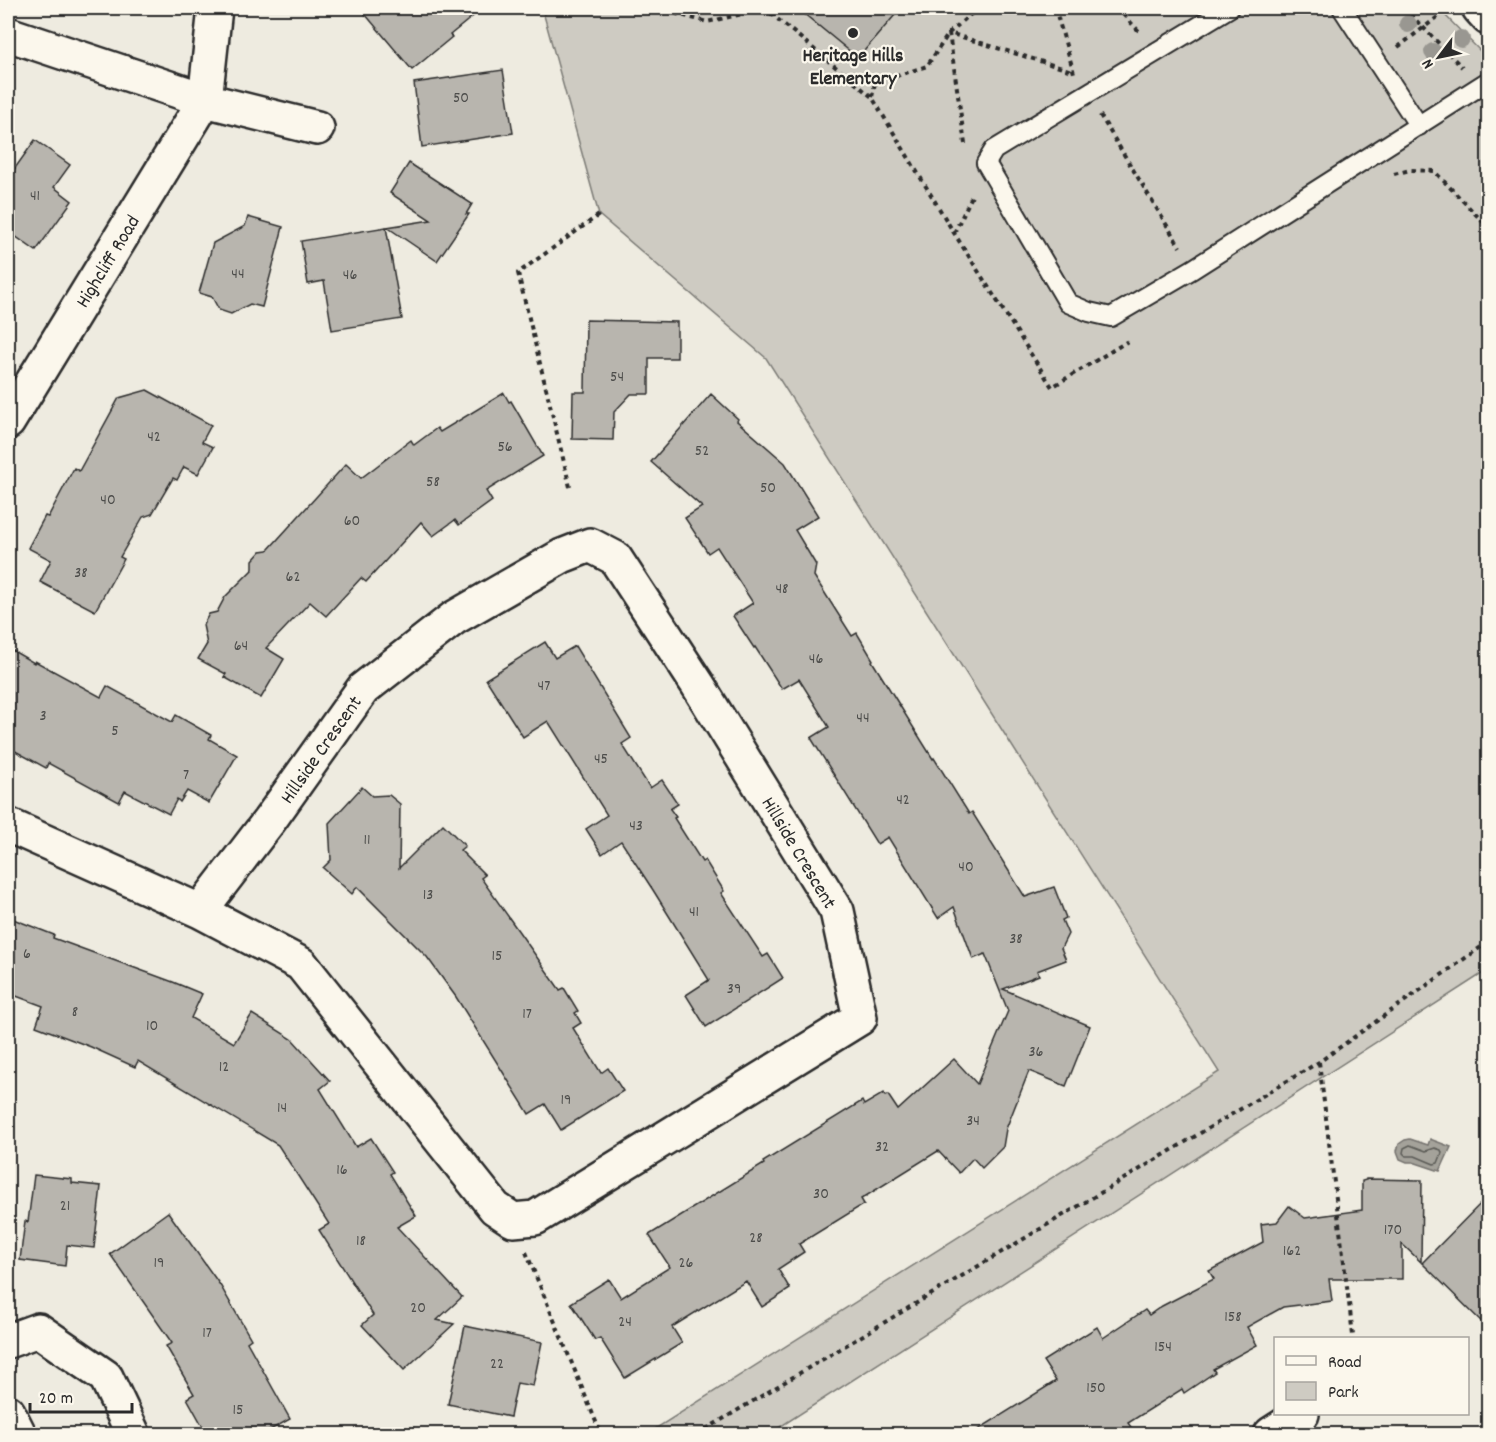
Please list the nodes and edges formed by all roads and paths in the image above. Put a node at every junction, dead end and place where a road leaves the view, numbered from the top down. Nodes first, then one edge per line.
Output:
1 (215, 8) edge
2 (667, 8) edge
3 (978, 8) edge
4 (1055, 8) edge
5 (1117, 8) edge
6 (1229, 8) edge
7 (1342, 8) edge
8 (1404, 8) edge
9 (1450, 8) edge
10 (1479, 8) edge
11 (1488, 18) edge
12 (1424, 28) junction
13 (1140, 32) dead end
14 (949, 33) junction
15 (8, 34) edge
16 (1398, 47) dead end
17 (1072, 71) junction
18 (1485, 83) edge
19 (1087, 94) junction
20 (872, 97) junction
21 (205, 100) junction
22 (1419, 126) junction
23 (317, 128) dead end
24 (966, 154) dead end
25 (1390, 176) dead end
26 (971, 185) dead end
27 (1488, 204) edge
28 (599, 215) dead end
29 (1484, 222) junction
30 (1488, 227) edge
31 (954, 233) junction
32 (1194, 269) junction
33 (1130, 340) dead end
34 (8, 422) edge
35 (570, 487) dead end
36 (8, 825) edge
37 (200, 911) junction
38 (1488, 942) edge
39 (1319, 1062) junction
40 (513, 1220) junction
41 (1353, 1335) dead end
42 (8, 1341) edge
43 (8, 1412) edge
44 (1299, 1415) edge
45 (19, 1434) edge
46 (133, 1434) edge
47 (601, 1434) edge
48 (698, 1434) edge
49 (1271, 1434) edge

1 - 21 street, Highcliff Road
2 - 20 path
3 - 14 path
4 - 17 path
5 - 13 path
6 - 19 lane
7 - 22 lane
8 - 12 path
9 - 12 path
10 - 11 street
12 - 16 path
12 - 18 path
14 - 17 path
14 - 20 path
14 - 24 path
15 - 21 street
17 - 19 path
18 - 22 lane
19 - 32 path
19 - 32 lane
20 - 31 path
21 - 23 street
21 - 34 street, Highcliff Road
22 - 32 lane
25 - 29 path
26 - 31 path
27 - 29 path
28 - 35 path
29 - 30 path
31 - 33 path
36 - 37 street
37 - 40 street
37 - 40 street, Hillside Crescent
38 - 39 path
39 - 41 path
39 - 48 path
40 - 47 path
42 - 46 street
43 - 45 street
44 - 49 street

